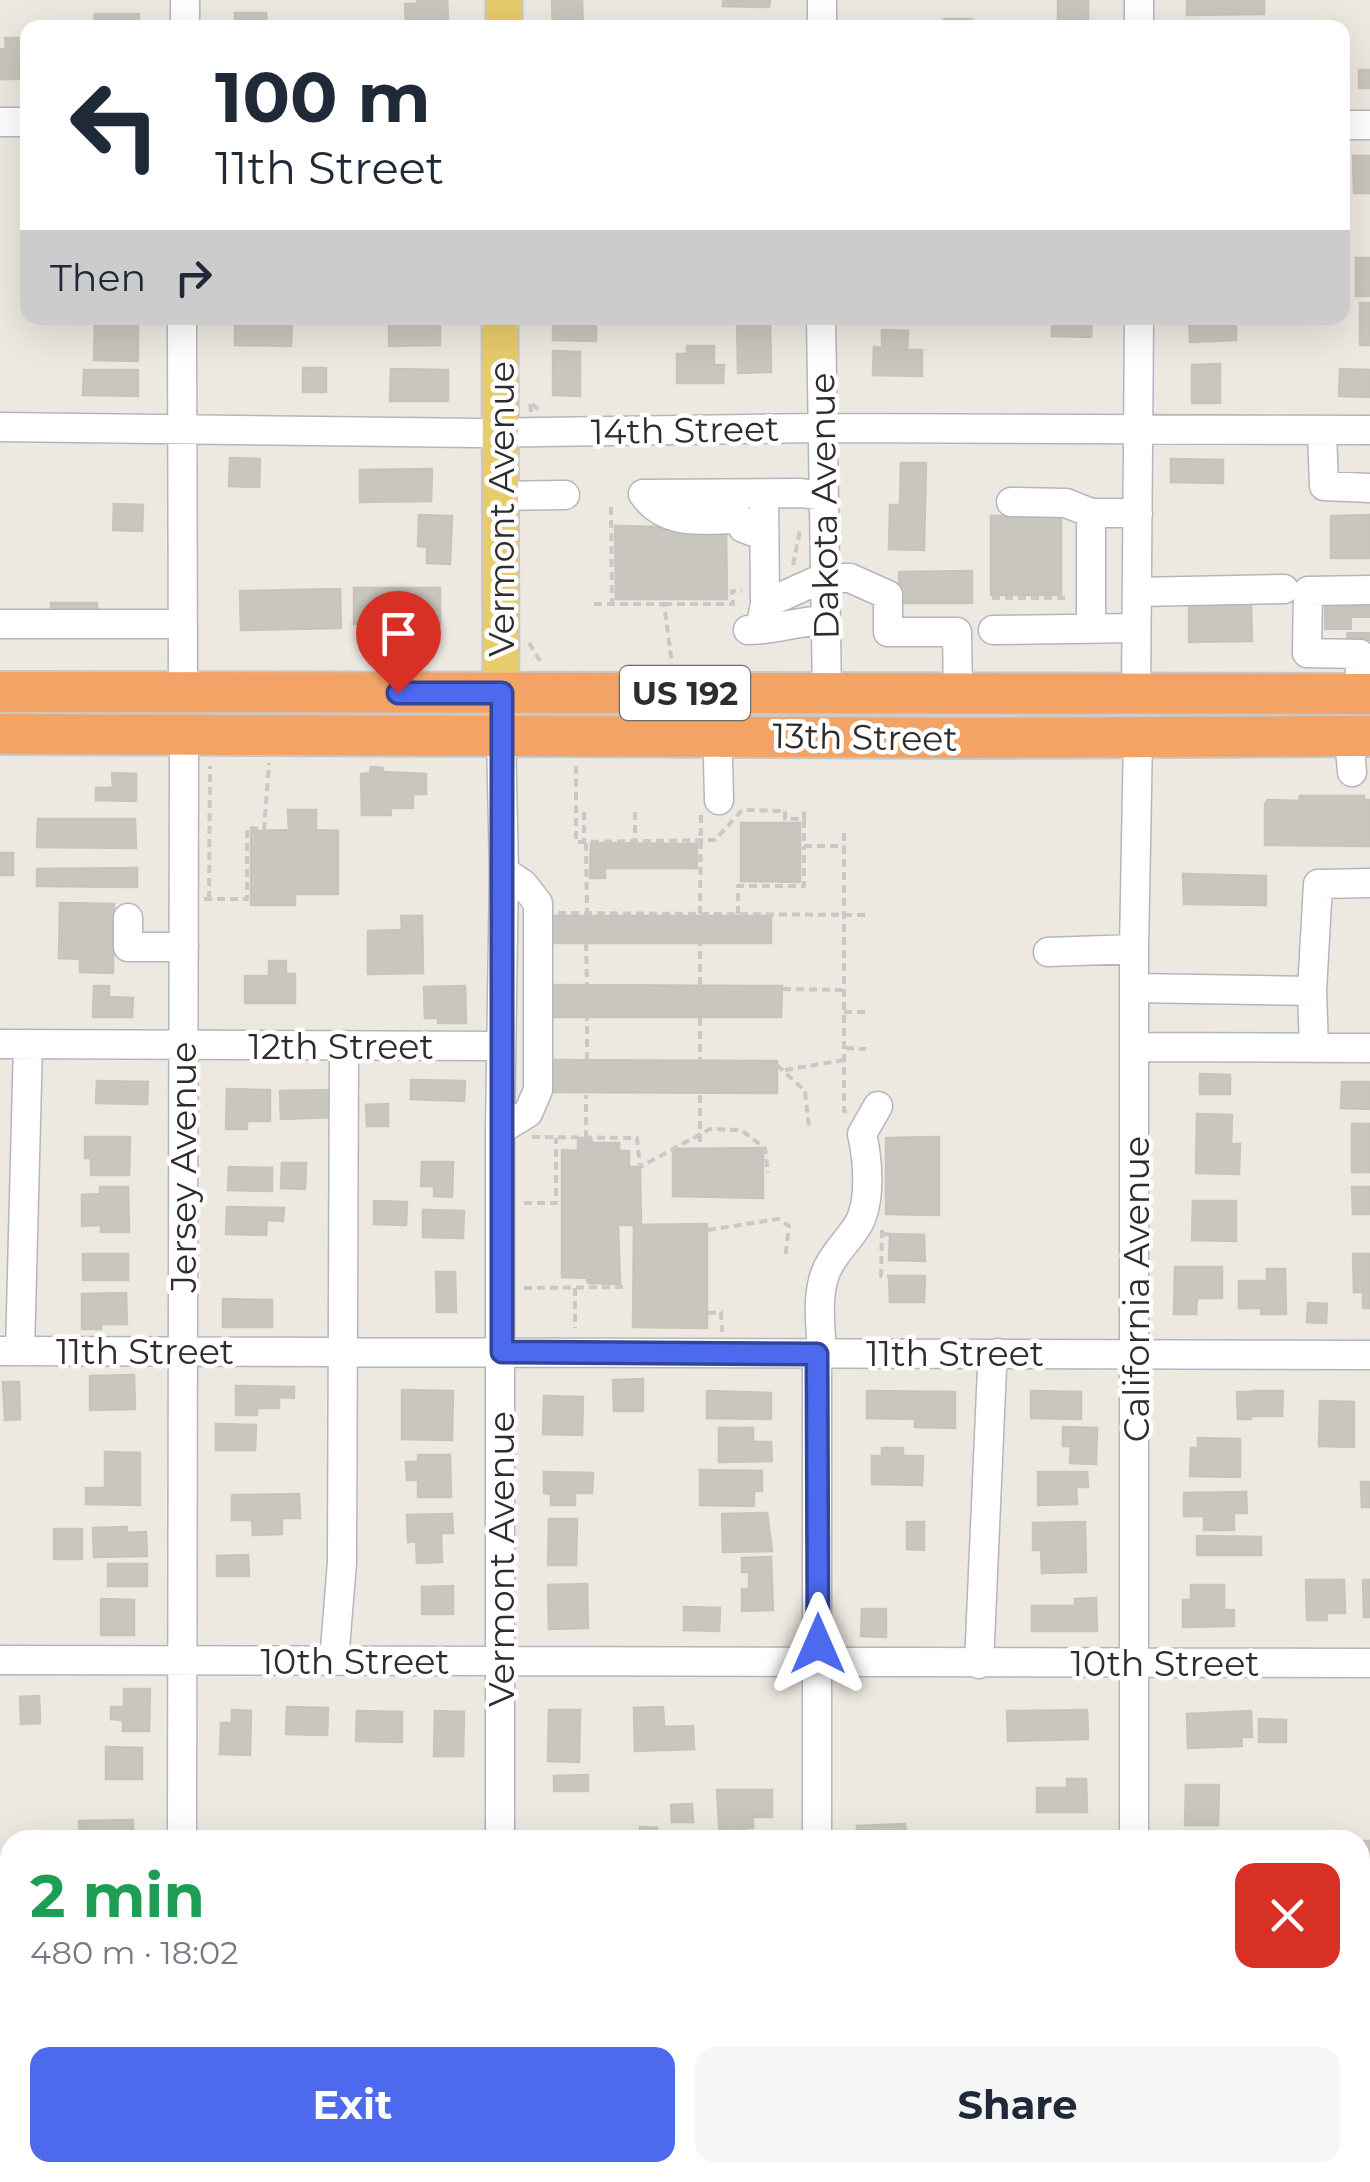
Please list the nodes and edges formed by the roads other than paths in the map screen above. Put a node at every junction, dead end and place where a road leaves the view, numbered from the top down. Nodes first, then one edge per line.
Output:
1 (182, 325) edge
2 (500, 325) edge
3 (821, 325) edge
4 (1139, 325) edge
5 (0, 427) edge
6 (181, 428) junction
7 (821, 428) junction
8 (1370, 430) edge
9 (1138, 431) junction
10 (1322, 431) junction
11 (498, 432) junction
12 (1370, 488) edge
13 (764, 494) junction
14 (500, 496) junction
15 (822, 496) junction
16 (576, 501) dead end
17 (1011, 502) dead end
18 (1091, 513) junction
19 (1138, 513) junction
20 (764, 536) junction
21 (824, 578) junction
22 (1284, 589) dead end
23 (1370, 590) edge
24 (1137, 592) junction
25 (754, 612) junction
26 (825, 620) junction
27 (0, 624) edge
28 (182, 624) junction
29 (1091, 628) junction
30 (1136, 628) junction
31 (993, 630) dead end
32 (1353, 649) edge
33 (0, 692) edge
34 (183, 692) junction
35 (890, 692) junction
36 (502, 693) junction
37 (958, 693) junction
38 (827, 694) junction
39 (1136, 694) junction
40 (1365, 694) edge
41 (1279, 695) junction
42 (0, 734) edge
43 (501, 735) junction
44 (826, 736) junction
45 (979, 738) junction
46 (1138, 738) junction
47 (184, 746) junction
48 (732, 747) junction
49 (1357, 748) edge
50 (710, 801) road end
51 (504, 872) junction
52 (1370, 883) edge
53 (128, 918) dead end
54 (184, 948) junction
55 (1134, 949) junction
56 (1048, 952) dead end
57 (1135, 988) junction
58 (1312, 991) junction
59 (14, 1044) edge
60 (184, 1044) junction
61 (344, 1046) junction
62 (502, 1046) junction
63 (1136, 1047) junction
64 (1314, 1048) junction
65 (1370, 1048) edge
66 (873, 1115) road end
67 (517, 1136) junction
68 (10, 1351) edge
69 (183, 1351) junction
70 (345, 1352) junction
71 (502, 1352) junction
72 (820, 1353) junction
73 (998, 1353) junction
74 (1135, 1354) junction
75 (1370, 1355) edge
76 (0, 1660) edge
77 (183, 1661) junction
78 (334, 1661) junction
79 (500, 1661) junction
80 (1136, 1663) junction
81 (1370, 1663) edge
82 (818, 1664) junction
83 (979, 1664) junction
84 (182, 1830) edge
85 (500, 1830) edge
86 (816, 1830) edge
87 (1134, 1830) edge

1 - 6 street
2 - 11 main road, Vermont Avenue
3 - 7 street, Dakota Avenue
4 - 9 street
5 - 6 street, 14th Street
6 - 11 street, 14th Street
6 - 28 street
7 - 9 street, 14th Street
7 - 11 street, 14th Street
7 - 15 street, Dakota Avenue
8 - 10 street, 14th Street
9 - 10 street, 14th Street
9 - 19 street
10 - 12 street
11 - 14 main road, Vermont Avenue
13 - 15 street
13 - 20 street
13 - 20 street
14 - 16 street
14 - 36 main road, Vermont Avenue
15 - 21 street, Dakota Avenue
17 - 18 street
18 - 19 street
18 - 29 street
19 - 24 street
20 - 25 street
21 - 25 street
21 - 26 street, Dakota Avenue
21 - 37 street
22 - 24 street
23 - 32 street
24 - 30 street
25 - 26 street
26 - 38 street, Dakota Avenue
27 - 28 street
28 - 34 street
29 - 30 street
29 - 31 street
30 - 39 street
32 - 40 street
33 - 34 highway, 13th Street / US 192
34 - 36 highway, 13th Street / US 192
35 - 37 highway, 13th Street / US 192
35 - 38 highway, 13th Street / US 192
35 - 44 highway
36 - 38 highway, 13th Street / US 192
36 - 43 main road, Vermont Avenue
37 - 39 highway, 13th Street / US 192
38 - 48 highway
39 - 41 highway, 13th Street / US 192
39 - 45 highway
40 - 41 highway, 13th Street / US 192
41 - 46 highway
42 - 47 highway, 13th Street / US 192
43 - 47 highway, 13th Street / US 192
43 - 48 highway, 13th Street / US 192
43 - 51 street, Vermont Avenue
44 - 45 highway, 13th Street / US 192
44 - 48 highway, 13th Street / US 192
45 - 46 highway, 13th Street / US 192
46 - 49 highway, 13th Street / US 192
46 - 55 street, California Avenue
47 - 54 street, Jersey Avenue
48 - 50 street
51 - 62 street, Vermont Avenue
51 - 67 street
52 - 58 street
53 - 54 street
54 - 60 street, Jersey Avenue
55 - 56 street
55 - 57 street, California Avenue
57 - 58 street
57 - 63 street, California Avenue
58 - 64 street
59 - 60 street, 12th Street
59 - 68 street
60 - 61 street, 12th Street
60 - 69 street, Jersey Avenue
61 - 62 street, 12th Street
61 - 70 street
62 - 67 street, Vermont Avenue
63 - 64 street
63 - 74 street, California Avenue
64 - 65 street
66 - 72 street
67 - 71 street, Vermont Avenue
68 - 69 street, 11th Street
69 - 70 street, 11th Street
69 - 77 street, Jersey Avenue
70 - 71 street, 11th Street
70 - 78 street
71 - 72 street, 11th Street
71 - 79 street, Vermont Avenue
72 - 73 street, 11th Street
72 - 82 street
73 - 74 street, 11th Street
73 - 83 street
74 - 75 street, 11th Street
74 - 80 street, California Avenue
76 - 77 street, 10th Street
77 - 78 street, 10th Street
77 - 84 street, Jersey Avenue
78 - 79 street, 10th Street
79 - 82 street, 10th Street
79 - 85 street, Vermont Avenue
80 - 81 street, 10th Street
80 - 83 street, 10th Street
80 - 87 street, California Avenue
82 - 83 street, 10th Street
82 - 86 street

